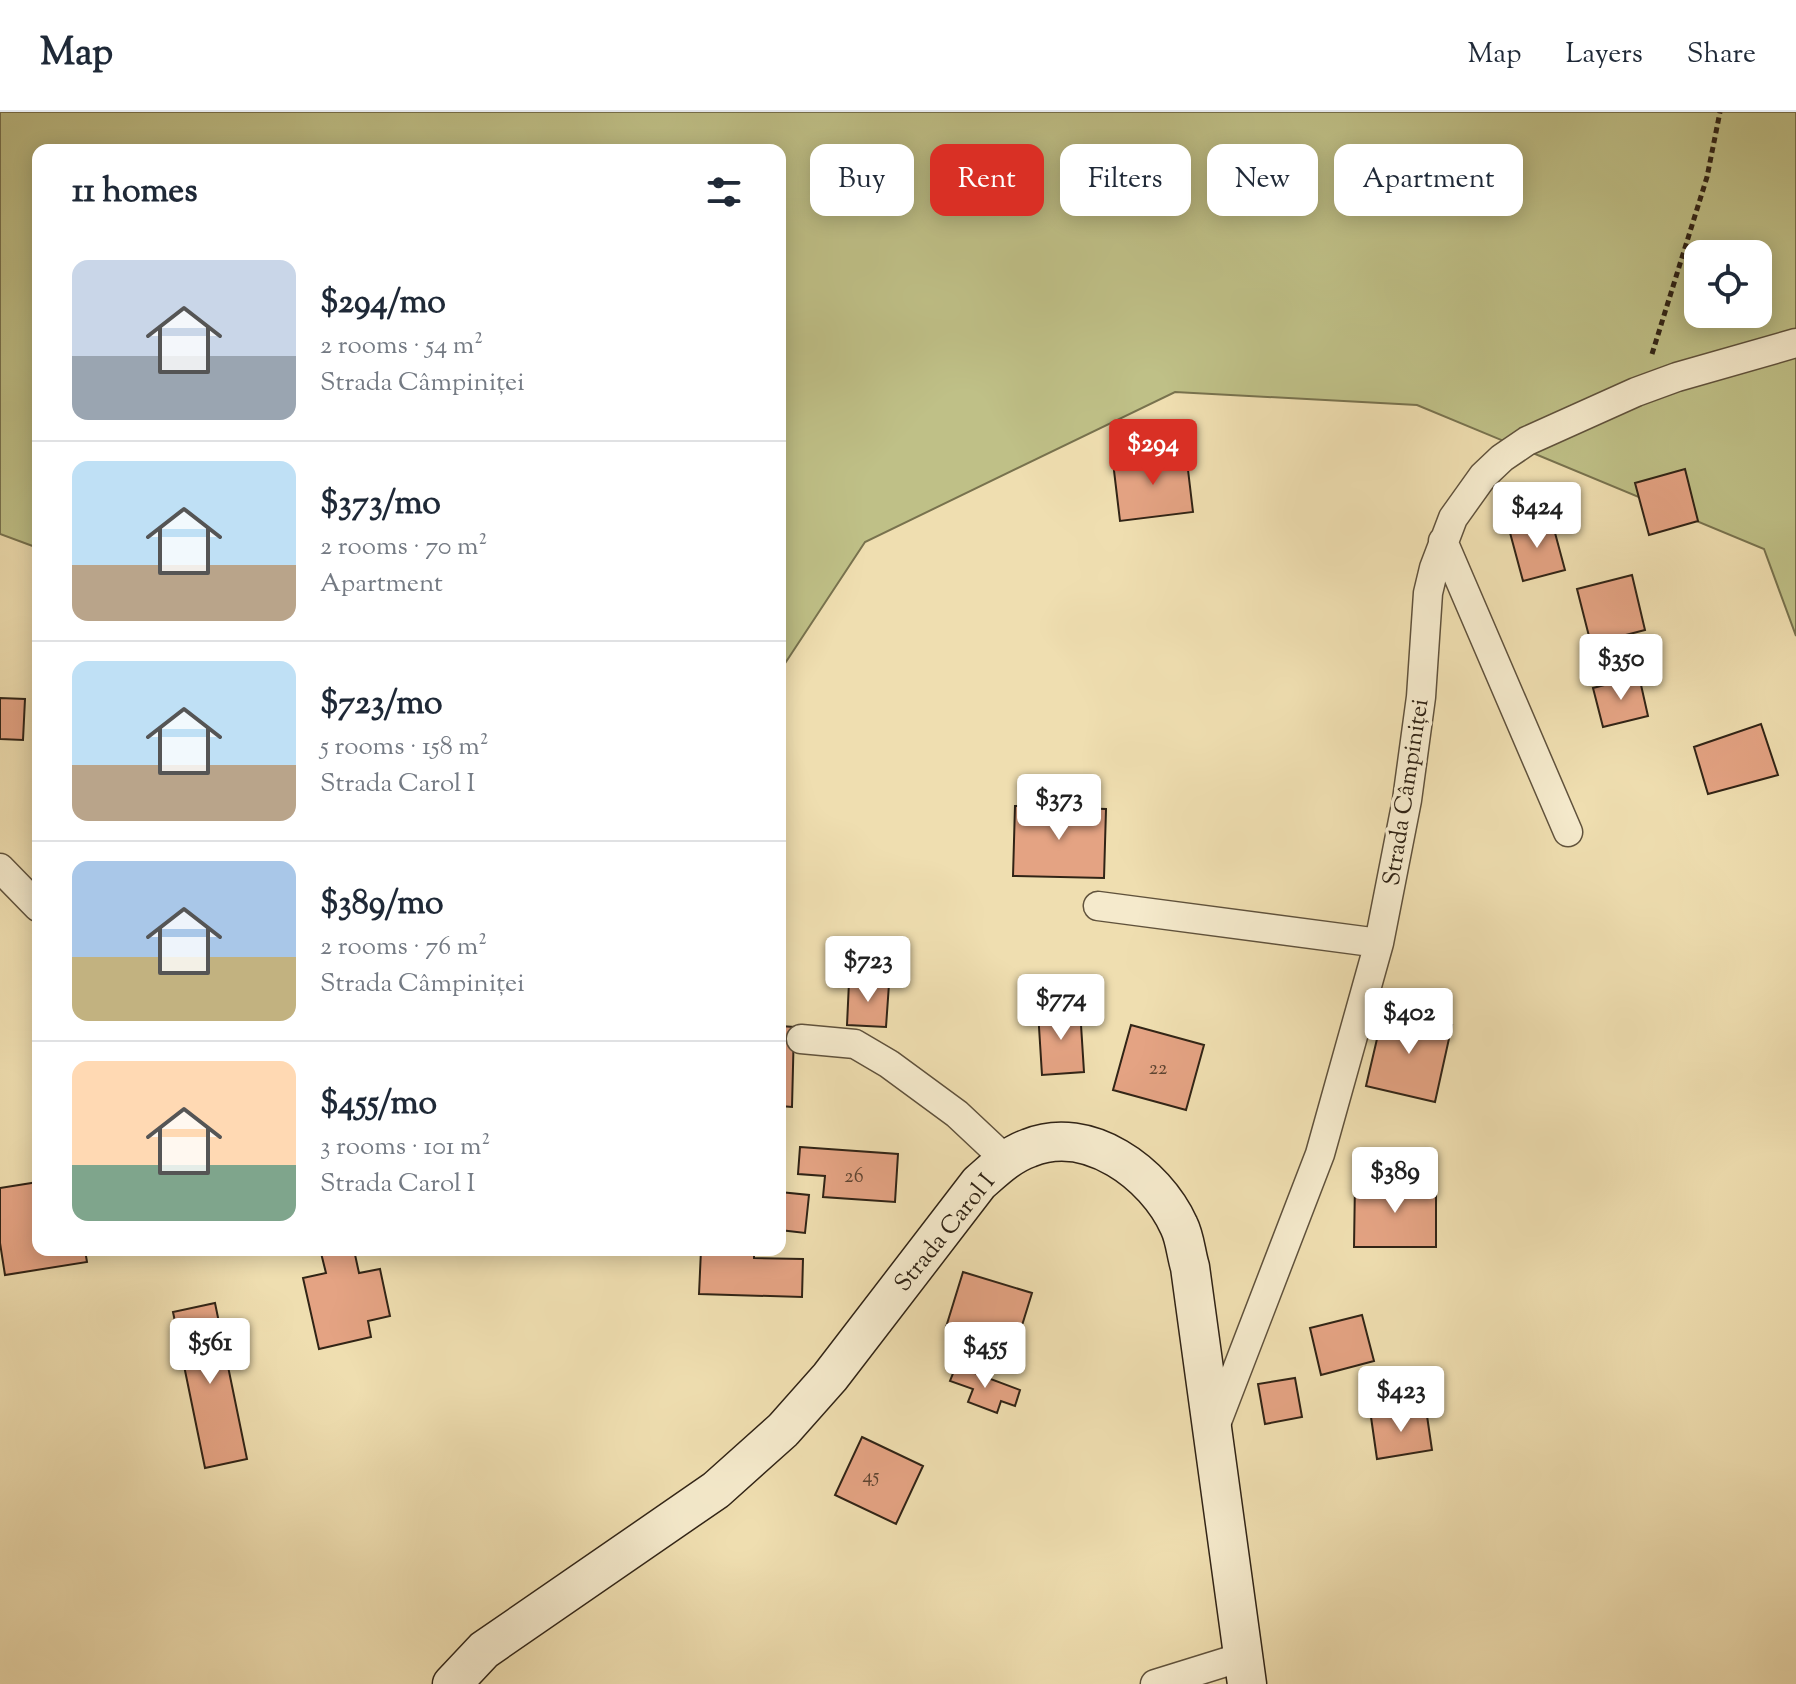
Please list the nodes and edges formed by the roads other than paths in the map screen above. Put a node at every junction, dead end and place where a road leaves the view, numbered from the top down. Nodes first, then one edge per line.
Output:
1 (1796, 343) edge
2 (1443, 541) junction
3 (1568, 832) dead end
4 (0, 868) edge
5 (32, 901) edge
6 (1098, 906) dead end
7 (1379, 943) junction
8 (801, 1039) dead end
9 (1006, 1160) junction
10 (1211, 1436) junction
11 (1244, 1670) edge
12 (452, 1684) edge
13 (1155, 1684) edge

1 - 2 street, Strada Câmpiniței
2 - 3 street
2 - 7 street, Strada Câmpiniței
4 - 5 street
6 - 7 street
7 - 10 street, Strada Câmpiniței
8 - 9 street
9 - 10 main road, Strada Carol I
9 - 12 main road, Strada Carol I
10 - 11 main road, Strada Carol I
11 - 13 street

